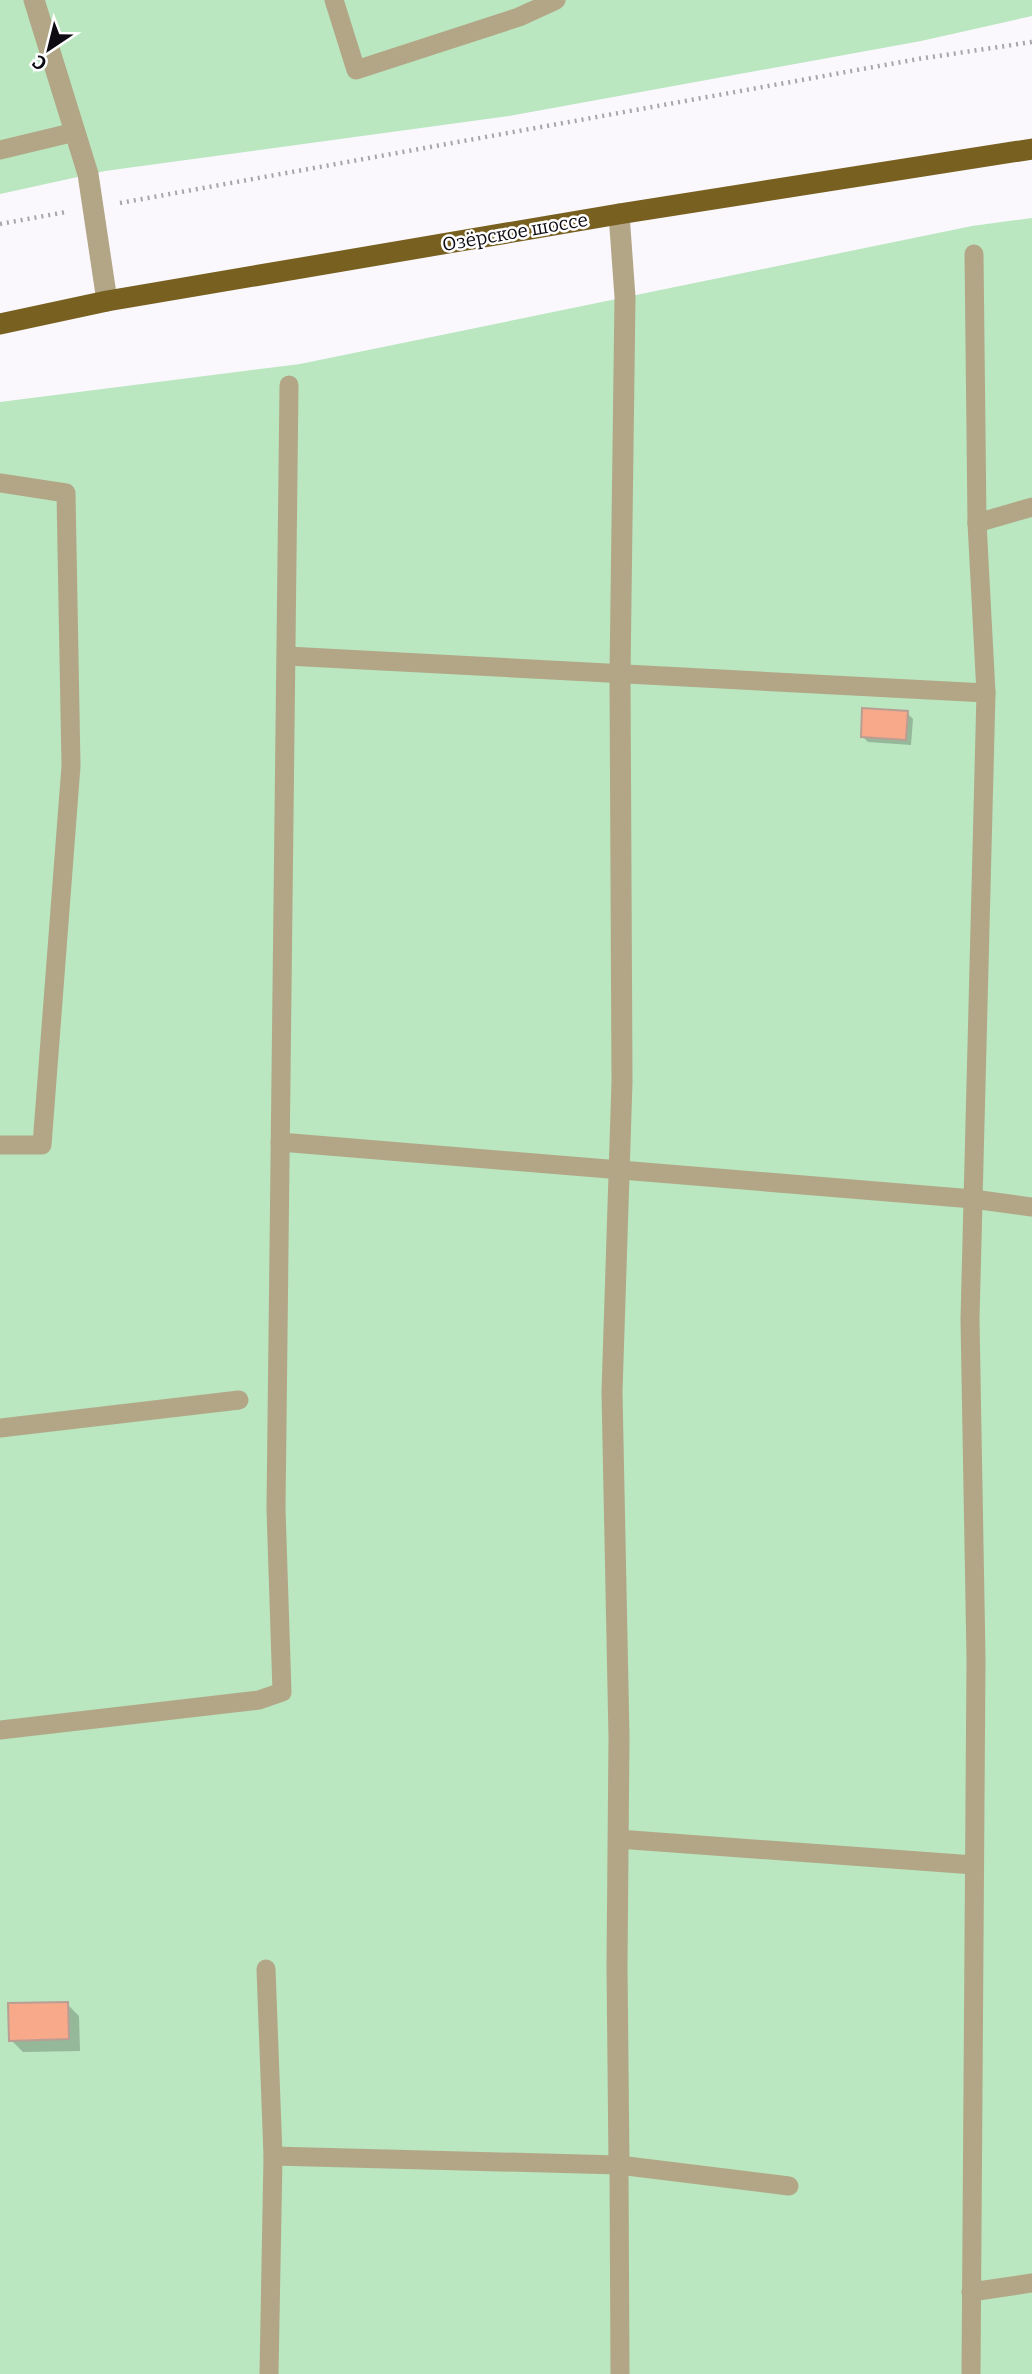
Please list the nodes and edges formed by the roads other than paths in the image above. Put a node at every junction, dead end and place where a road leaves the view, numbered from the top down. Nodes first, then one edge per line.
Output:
1 (34, 0) edge
2 (334, 0) edge
3 (556, 0) edge
4 (75, 132) junction
5 (1032, 149) edge
6 (0, 150) edge
7 (619, 214) junction
8 (974, 254) dead end
9 (107, 300) junction
10 (0, 324) edge
11 (289, 385) dead end
12 (0, 483) edge
13 (1032, 507) edge
14 (977, 523) junction
15 (287, 656) junction
16 (620, 674) junction
17 (986, 693) junction
18 (280, 1142) junction
19 (0, 1145) edge
20 (619, 1169) junction
21 (973, 1199) junction
22 (1032, 1207) edge
23 (239, 1400) dead end
24 (0, 1428) edge
25 (0, 1730) edge
26 (618, 1839) junction
27 (974, 1865) junction
28 (266, 1969) dead end
29 (273, 2156) junction
30 (619, 2165) junction
31 (789, 2186) dead end
32 (1032, 2283) edge
33 (971, 2292) junction
34 (270, 2374) edge
35 (620, 2374) edge
36 (971, 2374) edge

1 - 4 street
2 - 3 lane
4 - 6 lane
4 - 9 street
5 - 7 main road, Озёрское шоссе
7 - 9 main road, Озёрское шоссе
7 - 16 street
8 - 14 lane
9 - 10 main road, Озёрское шоссе
11 - 15 lane
12 - 19 lane
13 - 14 lane
14 - 17 lane
15 - 16 lane
15 - 18 lane
16 - 17 lane
16 - 20 street
17 - 21 lane
18 - 20 lane
18 - 25 lane
20 - 21 lane
20 - 26 street
21 - 22 lane
21 - 27 lane
23 - 24 lane
26 - 27 lane
26 - 30 street
27 - 33 lane
28 - 29 lane
29 - 30 lane
29 - 34 lane
30 - 31 lane
30 - 35 lane
32 - 33 lane
33 - 36 lane

